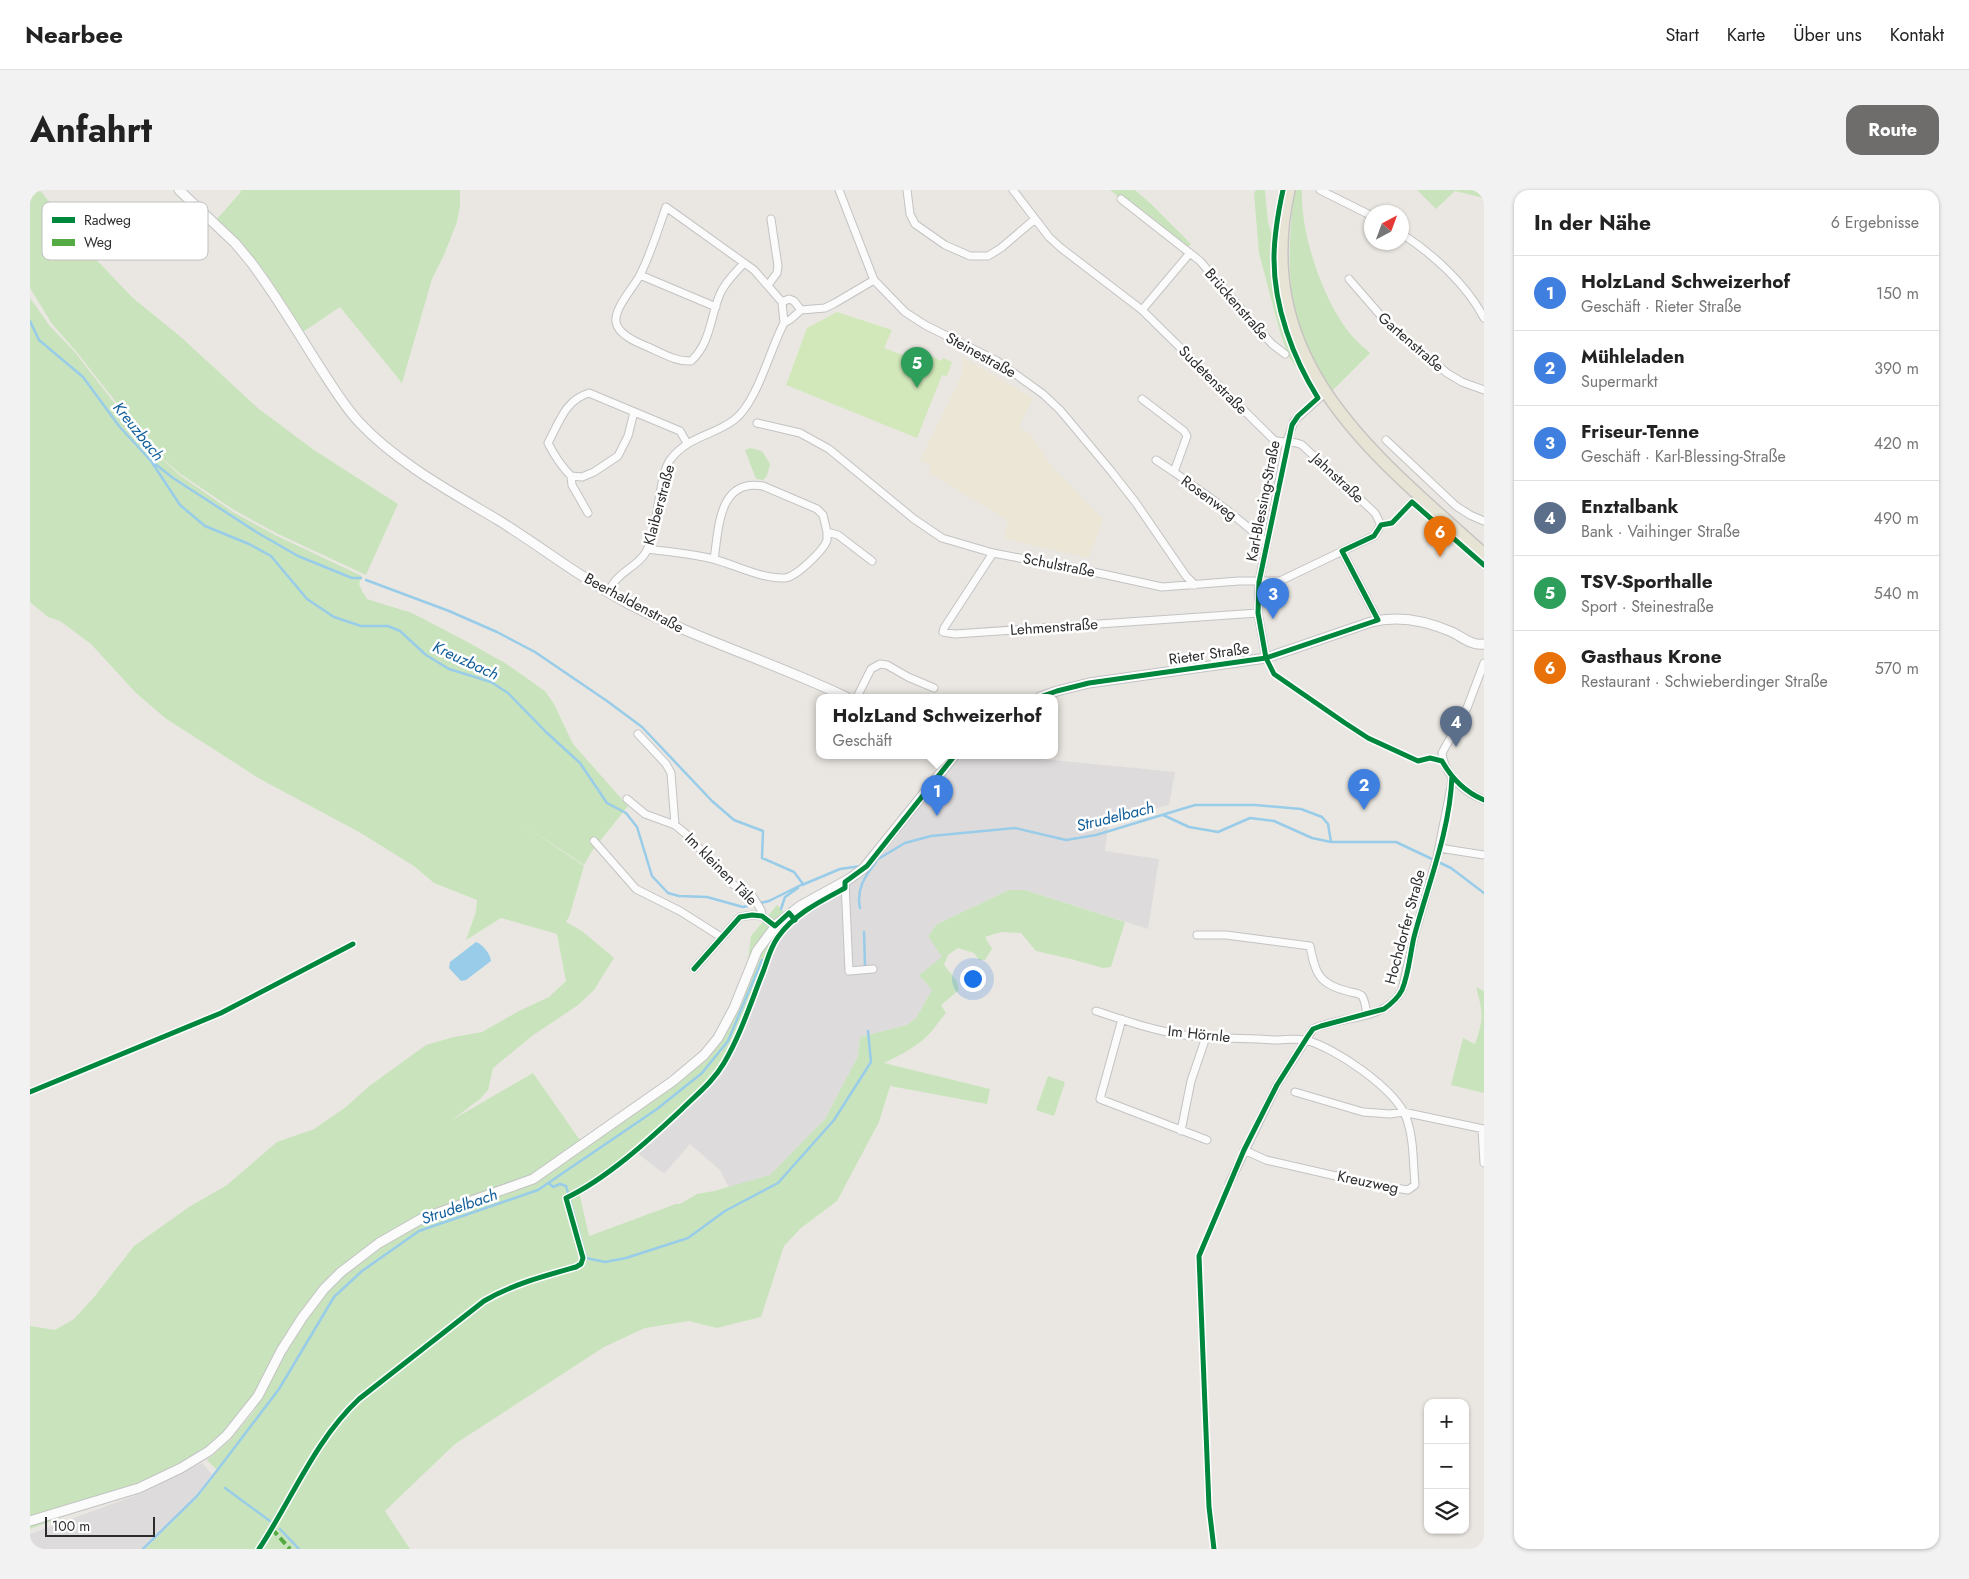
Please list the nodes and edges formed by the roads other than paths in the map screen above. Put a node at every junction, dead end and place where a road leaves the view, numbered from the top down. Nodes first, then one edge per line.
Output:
1 (178, 190) edge
2 (839, 190) edge
3 (907, 190) edge
4 (1014, 190) edge
5 (1289, 190) edge
6 (1320, 190) edge
7 (1121, 199) dead end
8 (191, 202) edge
9 (1364, 212) edge
10 (208, 218) edge
11 (772, 219) dead end
12 (1035, 220) junction
13 (1409, 240) edge
14 (1190, 253) junction
15 (744, 263) junction
16 (640, 275) junction
17 (1349, 279) dead end
18 (874, 280) junction
19 (768, 285) junction
20 (782, 302) junction
21 (716, 307) junction
22 (801, 310) junction
23 (1142, 310) junction
24 (1484, 318) edge
25 (784, 323) junction
26 (1284, 354) dead end
27 (1484, 390) edge
28 (1325, 393) junction
29 (1142, 399) dead end
30 (634, 412) junction
31 (757, 423) dead end
32 (1386, 440) dead end
33 (1288, 441) junction
34 (687, 443) junction
35 (1156, 460) dead end
36 (1174, 472) junction
37 (571, 476) junction
38 (588, 513) dead end
39 (1484, 521) edge
40 (1380, 524) joint
41 (827, 532) junction
42 (1267, 543) junction
43 (648, 549) junction
44 (1342, 551) junction
45 (992, 552) junction
46 (1484, 554) edge
47 (714, 559) junction
48 (872, 561) dead end
49 (1259, 582) junction
50 (1195, 585) junction
51 (608, 592) junction
52 (1258, 613) junction
53 (1378, 620) junction
54 (1484, 645) edge
55 (1266, 658) junction
56 (1484, 663) edge
57 (934, 688) dead end
58 (839, 694) edge
59 (858, 694) edge
60 (1049, 694) edge
61 (638, 734) dead end
62 (952, 759) edge
63 (1452, 776) junction
64 (627, 799) dead end
65 (1484, 800) edge
66 (675, 825) junction
67 (594, 841) dead end
68 (1439, 848) junction
69 (1484, 855) edge
70 (845, 882) junction
71 (762, 913) junction
72 (775, 926) junction
73 (1197, 934) dead end
74 (721, 937) junction
75 (694, 969) dead end
76 (867, 970) dead end
77 (1096, 1011) dead end
78 (1367, 1014) junction
79 (1122, 1019) junction
80 (1206, 1037) junction
81 (1305, 1040) junction
82 (1295, 1092) dead end
83 (1404, 1112) junction
84 (1483, 1129) edge
85 (1181, 1131) junction
86 (1207, 1140) dead end
87 (1244, 1150) junction
88 (1484, 1163) edge
89 (1229, 1184) dead end
90 (30, 1521) edge

1 - 8 street, Beerhaldenstraße
2 - 18 street, Steinestraße
3 - 12 street
4 - 12 street, Sudetenstraße
5 - 28 main road
6 - 9 street
7 - 14 street, Brückenstraße
10 - 51 street, Beerhaldenstraße
11 - 19 street
12 - 23 street, Sudetenstraße
13 - 24 street
14 - 23 street
14 - 26 street, Brückenstraße
15 - 16 street
15 - 19 street
15 - 21 street
16 - 21 street
16 - 21 street
17 - 27 street, Gartenstraße
18 - 22 street
18 - 50 street, Steinestraße
19 - 20 street
20 - 22 street
20 - 25 street
22 - 25 street, Klaiberstraße
23 - 33 street, Sudetenstraße
25 - 34 street, Klaiberstraße
28 - 33 street, Karl-Blessing-Straße
28 - 46 main road
29 - 36 street, Rosenweg
30 - 34 street
30 - 37 street
30 - 37 street
31 - 45 street, Schulstraße
32 - 39 street
33 - 40 street, Jahnstraße
33 - 42 street, Karl-Blessing-Straße
34 - 43 street, Klaiberstraße
35 - 36 street, Rosenweg
36 - 42 street, Rosenweg
37 - 38 street
40 - 44 street, Schulstraße
41 - 47 street
41 - 47 street
41 - 48 street
42 - 49 street, Karl-Blessing-Straße
43 - 47 street
43 - 51 street, Klaiberstraße
44 - 49 street, Schulstraße
44 - 53 street
45 - 50 street, Schulstraße
45 - 52 street, Lehmenstraße
49 - 50 street, Schulstraße
49 - 52 street, Karl-Blessing-Straße
51 - 58 street, Beerhaldenstraße
52 - 55 street, Karl-Blessing-Straße
53 - 54 street, Rieter Straße
53 - 55 street, Rieter Straße
55 - 60 street, Rieter Straße
56 - 63 street
57 - 59 street
61 - 66 street, Im kleinen Täle
62 - 70 street
63 - 65 street
63 - 68 street, Hochdorfer Straße
64 - 66 street, Im kleinen Täle
66 - 71 street, Im kleinen Täle
67 - 74 street
68 - 69 street
68 - 78 street, Hochdorfer Straße
70 - 72 street
70 - 76 street
71 - 72 street
71 - 74 street
72 - 90 street
73 - 78 street
74 - 75 street
77 - 79 street, Im Hörnle
78 - 81 street, Hochdorfer Straße
79 - 80 street, Im Hörnle
79 - 85 street
80 - 81 street, Im Hörnle
80 - 85 street
81 - 83 street, Kreuzweg
81 - 87 street, Hochdorfer Straße
82 - 83 street
83 - 84 street
83 - 87 street, Kreuzweg
84 - 88 street
85 - 86 street
87 - 89 street, Hochdorfer Straße

